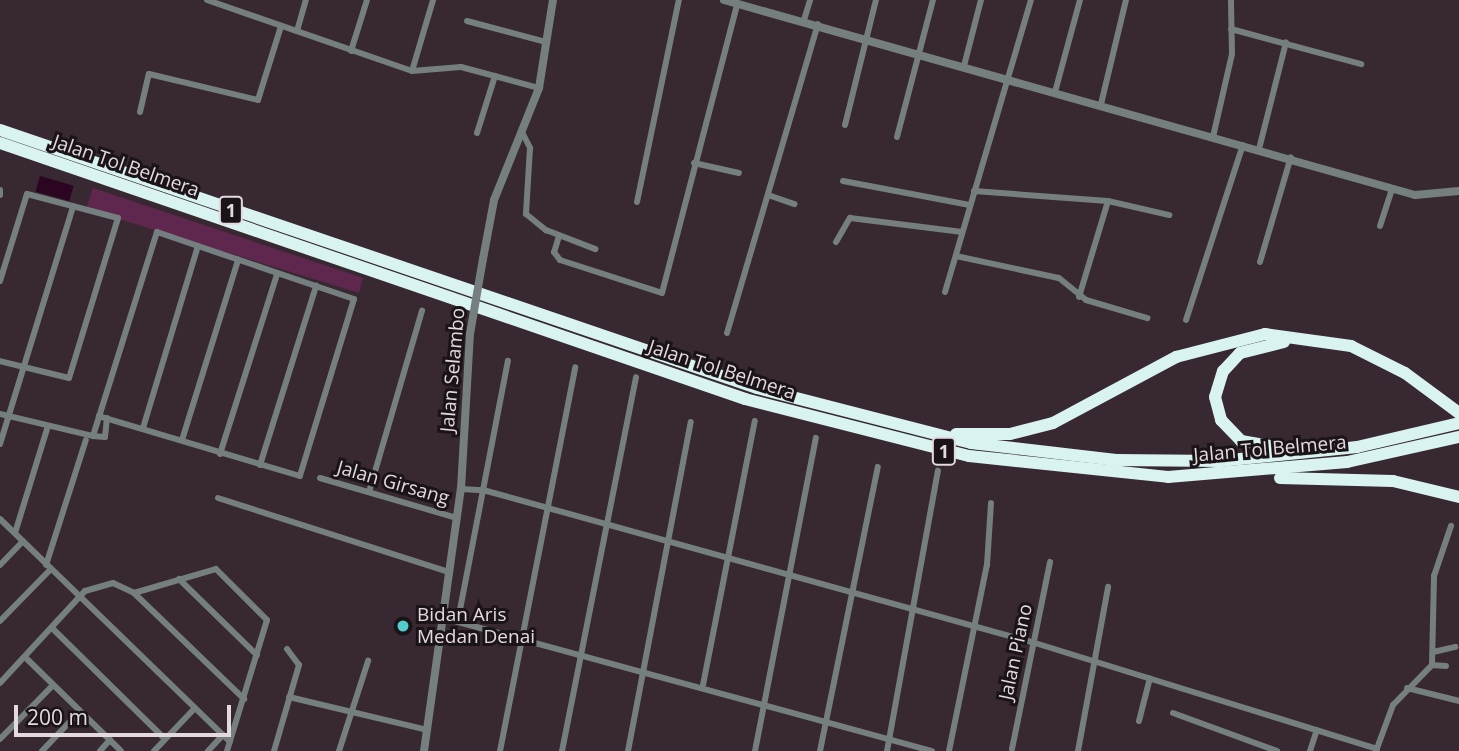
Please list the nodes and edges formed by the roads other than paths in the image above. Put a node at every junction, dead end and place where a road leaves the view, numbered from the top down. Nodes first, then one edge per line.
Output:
1 (207, 0) edge
2 (306, 0) edge
3 (367, 0) edge
4 (433, 0) edge
5 (553, 0) edge
6 (679, 0) edge
7 (724, 0) edge
8 (810, 0) edge
9 (876, 0) edge
10 (933, 0) edge
11 (981, 0) edge
12 (1031, 0) edge
13 (1080, 0) edge
14 (1126, 0) edge
15 (1231, 0) edge
16 (744, 4) edge
17 (804, 20) junction
18 (467, 21) dead end
19 (818, 24) junction
20 (281, 26) junction
21 (1231, 29) junction
22 (297, 31) junction
23 (868, 39) junction
24 (547, 41) junction
25 (1286, 42) junction
26 (351, 51) junction
27 (920, 54) junction
28 (1361, 64) dead end
29 (964, 66) junction
30 (412, 71) junction
31 (495, 76) junction
32 (1006, 77) junction
33 (539, 88) junction
34 (1055, 92) junction
35 (1101, 104) junction
36 (140, 112) dead end
37 (845, 125) dead end
38 (0, 130) edge
39 (477, 133) dead end
40 (523, 134) junction
41 (1213, 136) junction
42 (897, 138) dead end
43 (0, 143) edge
44 (1243, 145) junction
45 (1259, 149) junction
46 (1291, 157) junction
47 (694, 163) junction
48 (739, 173) dead end
49 (843, 181) dead end
50 (1392, 188) junction
51 (974, 191) junction
52 (1459, 191) edge
53 (768, 195) junction
54 (1108, 201) junction
55 (637, 202) dead end
56 (794, 204) dead end
57 (970, 205) junction
58 (73, 206) junction
59 (1169, 215) dead end
60 (1380, 226) dead end
61 (962, 232) junction
62 (559, 236) junction
63 (836, 243) dead end
64 (198, 246) junction
65 (596, 249) dead end
66 (956, 256) junction
67 (238, 260) junction
68 (1260, 262) dead end
69 (277, 274) junction
70 (0, 281) edge
71 (316, 285) junction
72 (945, 292) dead end
73 (1079, 297) junction
74 (422, 311) dead end
75 (1147, 318) dead end
76 (1186, 320) dead end
77 (727, 333) dead end
78 (0, 361) edge
79 (508, 361) dead end
80 (23, 367) junction
81 (575, 367) dead end
82 (636, 376) dead end
83 (1438, 399) junction
84 (1459, 413) edge
85 (4, 415) edge
86 (99, 416) junction
87 (107, 418) junction
88 (754, 421) dead end
89 (691, 422) dead end
90 (1459, 422) edge
91 (143, 428) junction
92 (47, 429) junction
93 (904, 429) junction
94 (1459, 436) edge
95 (89, 438) junction
96 (816, 438) dead end
97 (182, 440) junction
98 (0, 443) edge
99 (1357, 447) junction
100 (220, 454) junction
101 (260, 465) junction
102 (878, 467) dead end
103 (938, 471) dead end
104 (1195, 476) junction
105 (320, 478) dead end
106 (461, 489) junction
107 (483, 490) junction
108 (369, 492) junction
109 (218, 498) dead end
110 (1459, 498) edge
111 (991, 503) dead end
112 (545, 508) junction
113 (457, 518) junction
114 (0, 519) edge
115 (608, 525) junction
116 (1451, 526) dead end
117 (15, 533) junction
118 (23, 541) junction
119 (669, 542) junction
120 (729, 560) junction
121 (1049, 562) dead end
122 (0, 565) edge
123 (48, 567) junction
124 (448, 572) junction
125 (791, 576) junction
126 (179, 579) junction
127 (1108, 587) dead end
128 (134, 593) junction
129 (852, 594) junction
130 (79, 597) junction
131 (914, 612) junction
132 (440, 617) junction
133 (458, 620) junction
134 (0, 621) edge
135 (52, 628) junction
136 (974, 628) junction
137 (521, 636) junction
138 (1035, 643) junction
139 (1455, 647) dead end
140 (287, 649) dead end
141 (1433, 652) junction
142 (580, 653) junction
143 (257, 655) junction
144 (25, 657) junction
145 (369, 661) dead end
146 (1096, 662) junction
147 (1432, 665) junction
148 (1446, 666) dead end
149 (643, 670) junction
150 (1150, 678) junction
151 (0, 683) edge
152 (53, 685) junction
153 (703, 685) junction
154 (1407, 688) junction
155 (289, 697) junction
156 (244, 699) junction
157 (1459, 701) edge
158 (765, 704) junction
159 (194, 709) junction
160 (80, 711) junction
161 (351, 712) junction
162 (1173, 713) dead end
163 (827, 720) junction
164 (1139, 721) dead end
165 (428, 730) junction
166 (1317, 730) junction
167 (223, 735) junction
168 (890, 737) junction
169 (0, 739) edge
170 (165, 739) junction
171 (110, 740) junction
172 (230, 742) junction
173 (1012, 749) dead end
174 (1376, 750) edge
175 (42, 751) edge
176 (100, 751) edge
177 (121, 751) edge
178 (154, 751) edge
179 (208, 751) edge
180 (228, 751) edge
181 (274, 751) edge
182 (339, 751) edge
183 (425, 751) edge
184 (500, 751) edge
185 (562, 751) edge
186 (628, 751) edge
187 (755, 751) edge
188 (820, 751) edge
189 (887, 751) edge
190 (932, 751) edge
191 (949, 751) edge
192 (1078, 751) edge
193 (1277, 751) edge
194 (1310, 751) edge

1 - 20 street
2 - 22 street
3 - 26 street
4 - 30 street
5 - 24 street, Jalan Selambo
6 - 55 street
7 - 16 street
8 - 17 street
9 - 23 street
10 - 27 street
11 - 29 street
12 - 32 street
13 - 34 street
14 - 35 street
15 - 21 street
16 - 17 street
16 - 47 street
17 - 19 street
18 - 24 street
19 - 23 street
19 - 53 street
20 - 22 street
20 - 36 street
21 - 25 street
21 - 41 street
22 - 26 street
23 - 27 street
23 - 37 street
24 - 33 street, Jalan Selambo
25 - 28 street
25 - 45 street
26 - 30 street
27 - 29 street
27 - 42 street
29 - 32 street
30 - 31 street
31 - 33 street
31 - 39 street
32 - 34 street
32 - 51 street
33 - 40 street, Jalan Selambo
34 - 35 street
35 - 41 street
38 - 93 highway, Jalan Tol Belmera / 1
40 - 62 street
40 - 106 street, Jalan Selambo, bridge
41 - 44 street
43 - 104 highway, Jalan Tol Belmera / 1
44 - 45 street
44 - 76 street
45 - 46 street
46 - 50 street
46 - 68 street
47 - 48 street
47 - 62 street
49 - 57 street
50 - 52 street
50 - 60 street
51 - 54 street
51 - 57 street
53 - 56 street
53 - 77 street
54 - 59 street
54 - 73 street
57 - 61 street
58 - 70 street
58 - 80 street
58 - 80 street
61 - 63 street
61 - 66 street
62 - 65 street
64 - 67 street
64 - 86 street
64 - 91 street
66 - 72 street
66 - 73 street
67 - 69 street
67 - 97 street
69 - 71 street
69 - 100 street
71 - 101 street
71 - 101 street
73 - 75 street
74 - 108 street
78 - 80 street
79 - 107 street
80 - 85 street
81 - 112 street
82 - 115 street
83 - 84 highway
83 - 90 highway
83 - 93 highway
83 - 99 highway
85 - 92 street
85 - 98 street
86 - 87 street
86 - 95 street
87 - 91 street
87 - 95 street
88 - 120 street
89 - 119 street
90 - 99 highway, Jalan Tol Belmera / 1
91 - 97 street
92 - 95 street
92 - 117 street
93 - 99 highway, Jalan Tol Belmera / 1
94 - 104 highway, Jalan Tol Belmera / 1
95 - 123 street
96 - 125 street
97 - 100 street
100 - 101 street
102 - 129 street
103 - 131 street
104 - 110 highway
105 - 108 street, Jalan Girsang
106 - 107 street
106 - 113 street, Jalan Selambo
107 - 112 street
107 - 133 street
108 - 113 street, Jalan Girsang
109 - 124 street
111 - 136 street
112 - 115 street
112 - 137 street
113 - 124 street, Jalan Selambo
114 - 117 street
115 - 119 street
115 - 142 street
116 - 141 street
117 - 118 street
118 - 122 street
118 - 123 street
119 - 120 street
119 - 149 street
120 - 125 street
120 - 153 street
121 - 138 street, Jalan Piano
123 - 130 street
123 - 134 street
124 - 132 street, Jalan Selambo
125 - 129 street
125 - 158 street
126 - 128 street
126 - 143 street
126 - 143 street
127 - 146 street
128 - 130 street
128 - 156 street
129 - 131 street
129 - 163 street
130 - 135 street
130 - 159 street
131 - 136 street
131 - 168 street
132 - 133 street
132 - 165 street, Jalan Selambo
133 - 137 street
135 - 144 street
135 - 170 street
136 - 138 street
136 - 191 street
137 - 142 street
137 - 184 street
138 - 146 street
138 - 173 street, Jalan Piano
139 - 141 street
140 - 155 street
141 - 147 street
142 - 149 street
142 - 185 street
143 - 156 street
144 - 151 street
144 - 152 street
145 - 161 street
146 - 150 street
146 - 192 street
147 - 148 street
147 - 154 street
149 - 153 street
149 - 186 street
150 - 164 street
150 - 166 street
152 - 160 street
152 - 169 street
153 - 158 street
154 - 157 street
154 - 174 street
155 - 161 street
155 - 181 street
156 - 172 street
158 - 163 street
158 - 187 street
159 - 167 street
159 - 170 street
160 - 171 street
160 - 175 street
161 - 165 street
161 - 182 street
162 - 193 street
163 - 168 street
163 - 188 street
165 - 183 street, Jalan Selambo
166 - 174 street
166 - 194 street
167 - 172 street
167 - 179 street
168 - 189 street
168 - 190 street
170 - 178 street
171 - 176 street
171 - 177 street
172 - 180 street

